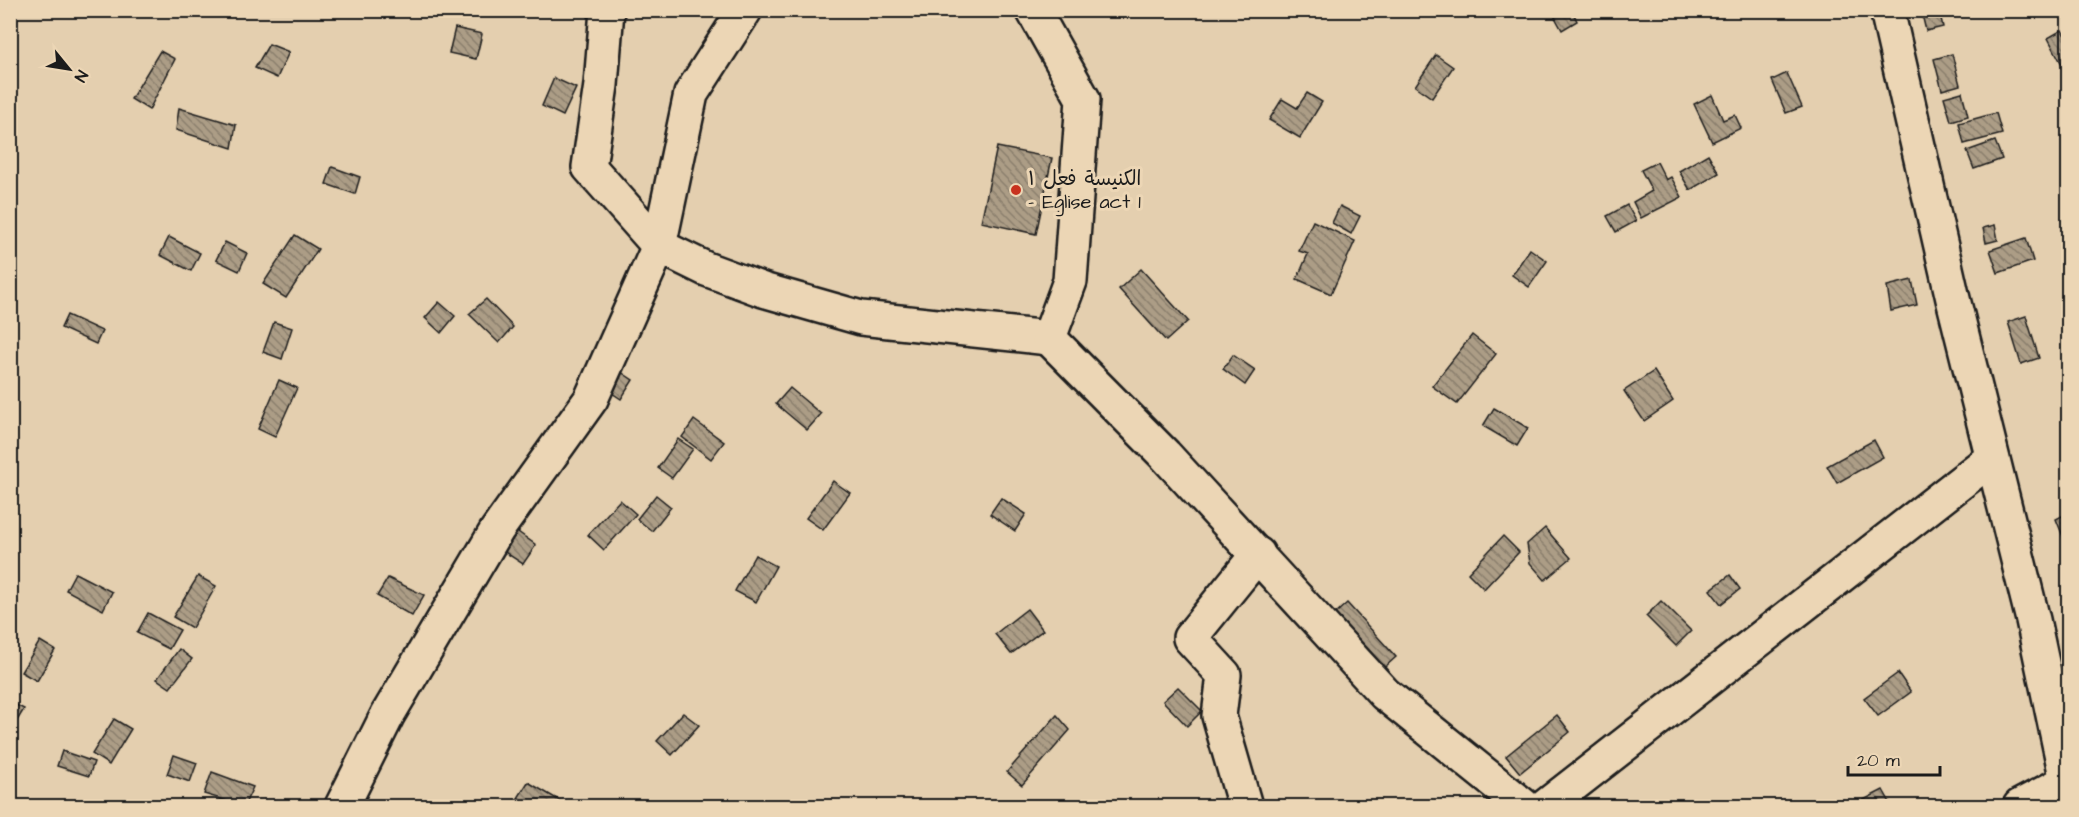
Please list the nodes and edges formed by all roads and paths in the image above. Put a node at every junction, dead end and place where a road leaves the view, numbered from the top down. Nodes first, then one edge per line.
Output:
1 (607, 10) edge
2 (745, 10) edge
3 (1033, 10) edge
4 (1887, 10) edge
5 (659, 246) junction
6 (1049, 338) junction
7 (1992, 458) junction
8 (1258, 554) junction
9 (2068, 784) edge
10 (342, 807) edge
11 (1245, 807) edge
12 (1524, 807) edge
13 (1546, 807) edge
14 (2020, 807) edge

1 - 5 street
2 - 5 street
3 - 6 street
4 - 7 street
5 - 6 street
5 - 10 street
6 - 8 street
7 - 9 street
7 - 13 street
8 - 11 street
8 - 12 street
9 - 14 street

